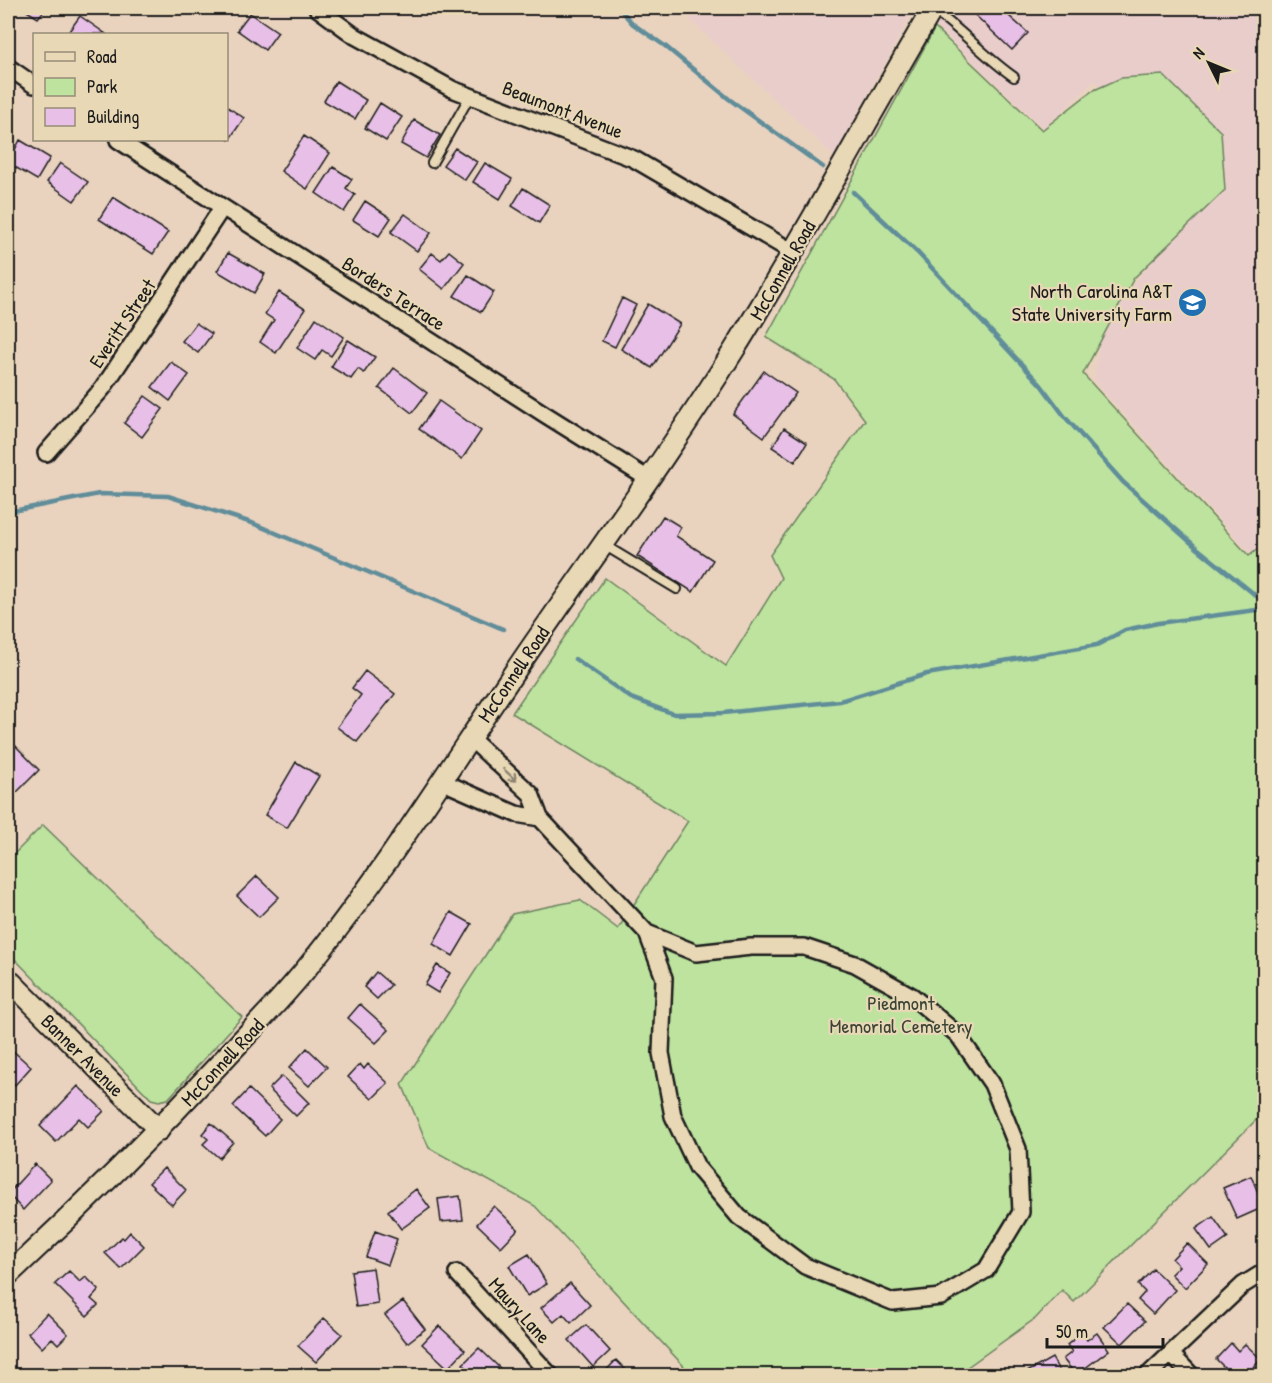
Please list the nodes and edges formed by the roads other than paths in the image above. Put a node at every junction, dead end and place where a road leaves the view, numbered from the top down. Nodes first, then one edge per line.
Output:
1 (317, 8) edge
2 (932, 8) edge
3 (8, 67) edge
4 (1014, 77) dead end
5 (33, 84) edge
6 (470, 96) junction
7 (120, 141) edge
8 (432, 163) dead end
9 (222, 208) junction
10 (793, 252) junction
11 (46, 453) dead end
12 (650, 480) junction
13 (604, 545) junction
14 (677, 589) dead end
15 (470, 738) junction
16 (441, 781) junction
17 (540, 818) junction
18 (646, 933) junction
19 (8, 979) edge
20 (159, 1130) junction
21 (1264, 1272) edge
22 (458, 1273) dead end
23 (8, 1275) edge
24 (1172, 1355) junction
25 (551, 1376) edge
26 (1148, 1376) edge
27 (1192, 1376) edge

1 - 6 street, Beaumont Avenue
2 - 4 lane
2 - 10 street, McConnell Road
3 - 5 street
6 - 8 lane
6 - 10 street, Beaumont Avenue
7 - 9 street, Borders Terrace
9 - 11 street, Everitt Street
9 - 12 street, Borders Terrace
10 - 12 street, McConnell Road
12 - 13 street, McConnell Road
13 - 14 lane
13 - 15 street, McConnell Road
15 - 16 street, McConnell Road
15 -> 17 street
16 - 17 street
16 - 20 street, McConnell Road
17 - 18 street
18 - 18 street
19 - 20 street, Banner Avenue
20 - 23 street, McConnell Road
21 - 24 street
22 - 25 street, Maury Lane
24 - 26 street
24 - 27 street

